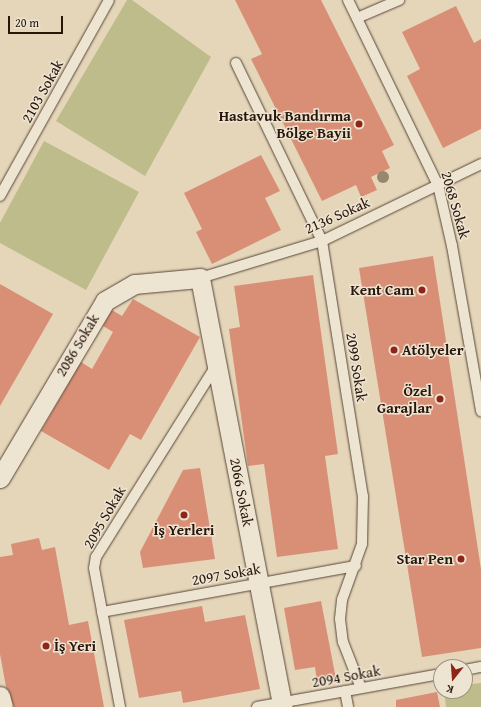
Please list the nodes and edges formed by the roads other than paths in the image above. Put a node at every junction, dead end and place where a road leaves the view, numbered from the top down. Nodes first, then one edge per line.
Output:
1 (109, 0) edge
2 (348, 0) edge
3 (399, 0) edge
4 (357, 18) junction
5 (236, 63) dead end
6 (481, 164) edge
7 (438, 185) junction
8 (0, 196) edge
9 (322, 241) junction
10 (200, 278) junction
11 (218, 362) junction
12 (481, 412) edge
13 (0, 478) edge
14 (356, 566) junction
15 (259, 583) junction
16 (102, 612) junction
17 (433, 675) edge
18 (361, 688) junction
19 (346, 691) junction
20 (0, 696) edge
21 (282, 705) edge
22 (3, 707) edge
23 (120, 707) edge
24 (257, 707) edge
25 (348, 707) edge

1 - 8 lane, 2103 Sokak
2 - 4 lane, 2068 Sokak
3 - 4 lane
4 - 7 lane, 2068 Sokak
5 - 9 lane, 2099 Sokak
6 - 7 lane, 2136 Sokak
7 - 9 lane, 2136 Sokak
7 - 12 lane, 2068 Sokak
9 - 10 lane, 2136 Sokak
9 - 14 lane, 2099 Sokak
10 - 11 street, 2066 Sokak
10 - 13 street, 2086 Sokak
11 - 15 street, 2066 Sokak
11 - 16 lane, 2095 Sokak
14 - 15 lane, 2097 Sokak
14 - 18 lane, 2099 Sokak
15 - 16 lane, 2097 Sokak
15 - 21 street, 2066 Sokak
16 - 23 lane, 2095 Sokak
17 - 18 lane, 2094 Sokak
18 - 19 lane, 2094 Sokak
19 - 21 lane, 2094 Sokak
19 - 25 lane
20 - 22 street
21 - 24 lane, 2094 Sokak

